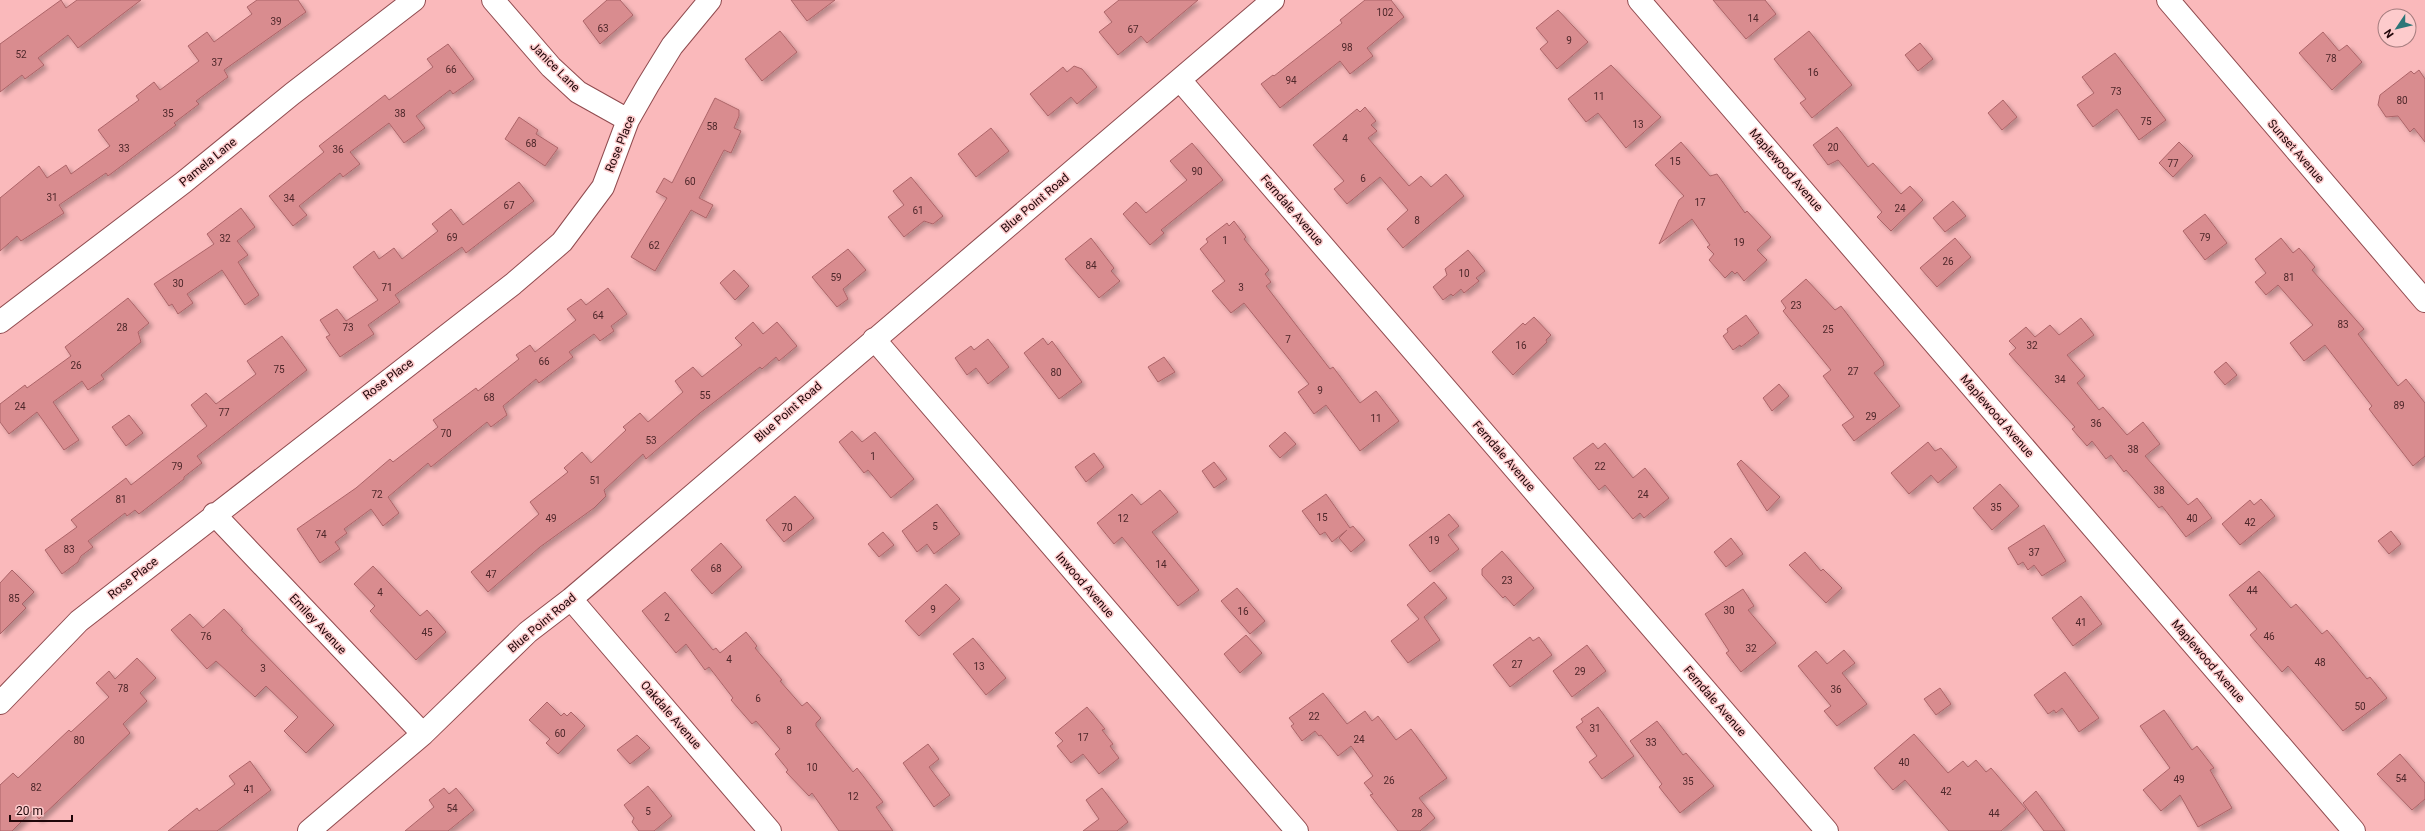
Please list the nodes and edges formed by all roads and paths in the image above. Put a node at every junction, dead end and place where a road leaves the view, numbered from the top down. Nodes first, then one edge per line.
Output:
1 (414, 0) edge
2 (493, 0) edge
3 (710, 0) edge
4 (1273, 0) edge
5 (1640, 0) edge
6 (2168, 0) edge
7 (1180, 80) junction
8 (628, 120) junction
9 (2425, 301) edge
10 (0, 322) edge
11 (874, 339) junction
12 (214, 514) junction
13 (571, 599) junction
14 (0, 703) edge
15 (423, 734) junction
16 (331, 824) edge
17 (308, 831) edge
18 (770, 831) edge
19 (1297, 831) edge
20 (1827, 831) edge
21 (2354, 831) edge

1 - 10 street, Pamela Lane
2 - 8 street, Janice Lane
3 - 8 street, Rose Place
4 - 7 street, Blue Point Road
5 - 21 street, Maplewood Avenue
6 - 9 street, Sunset Avenue
7 - 11 street, Blue Point Road
7 - 20 street, Ferndale Avenue
8 - 12 street, Rose Place
11 - 13 street, Blue Point Road
11 - 19 street, Inwood Avenue
12 - 14 street, Rose Place
12 - 15 street, Emiley Avenue
13 - 15 street, Blue Point Road
13 - 18 street, Oakdale Avenue
15 - 16 street, Blue Point Road
16 - 17 street, Blue Point Road

